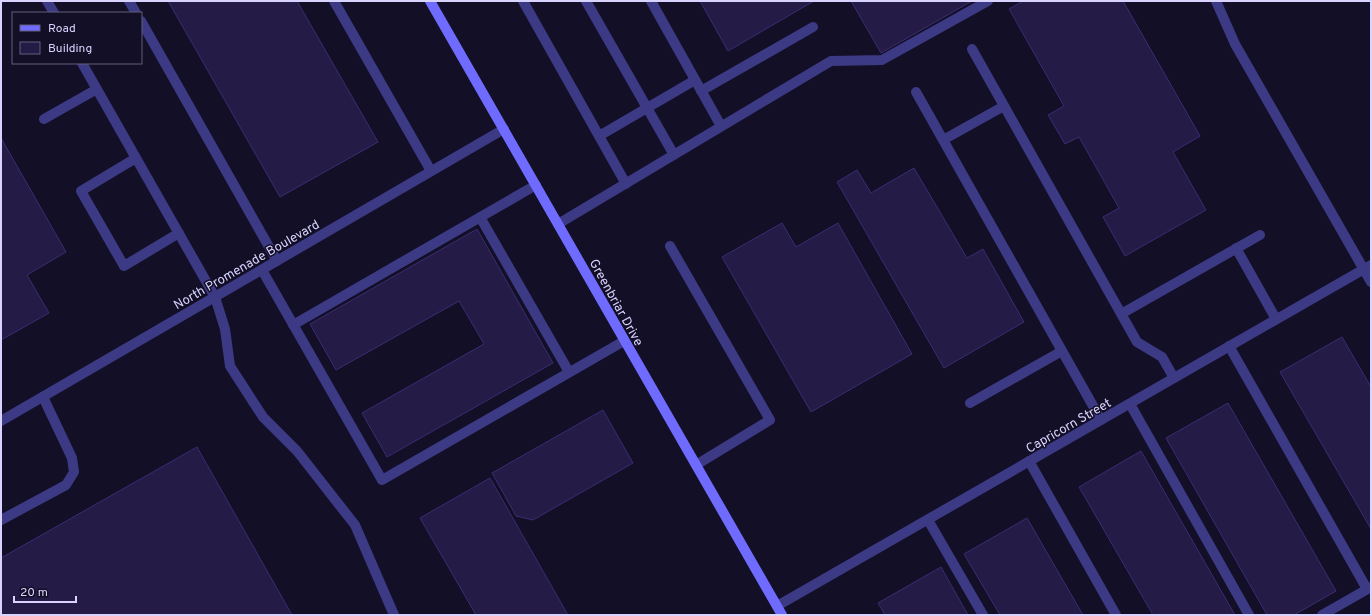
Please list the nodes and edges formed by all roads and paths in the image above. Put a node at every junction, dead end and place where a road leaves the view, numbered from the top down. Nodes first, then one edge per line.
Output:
1 (47, 1) edge
2 (130, 1) edge
3 (334, 1) edge
4 (430, 1) edge
5 (523, 1) edge
6 (586, 1) edge
7 (650, 1) edge
8 (988, 1) edge
9 (1216, 1) edge
10 (53, 12) edge
11 (136, 12) edge
12 (142, 23) edge
13 (813, 27) dead end
14 (972, 49) dead end
15 (83, 64) edge
16 (695, 80) junction
17 (97, 89) junction
18 (701, 91) junction
19 (916, 92) dead end
20 (1004, 106) junction
21 (647, 108) junction
22 (44, 119) dead end
23 (721, 126) junction
24 (504, 129) junction
25 (599, 136) junction
26 (943, 140) junction
27 (674, 155) junction
28 (136, 158) junction
29 (431, 171) junction
30 (626, 184) junction
31 (536, 185) junction
32 (480, 217) junction
33 (558, 224) junction
34 (179, 233) junction
35 (1260, 235) dead end
36 (670, 246) dead end
37 (1236, 248) junction
38 (277, 261) junction
39 (1367, 267) edge
40 (262, 270) junction
41 (1371, 282) edge
42 (215, 297) junction
43 (1121, 314) junction
44 (1276, 319) junction
45 (294, 325) junction
46 (624, 341) junction
47 (1229, 346) junction
48 (1062, 351) junction
49 (569, 372) junction
50 (1174, 378) junction
51 (43, 396) junction
52 (970, 403) dead end
53 (1130, 404) junction
54 (1101, 420) junction
55 (1, 421) edge
56 (1030, 461) junction
57 (696, 465) junction
58 (1, 520) edge
59 (928, 520) junction
60 (1369, 588) edge
61 (780, 611) edge
62 (394, 615) edge
63 (983, 615) edge
64 (1116, 615) edge
65 (1249, 615) edge
66 (1322, 615) edge

1 - 10 street
2 - 11 street
3 - 29 street
4 - 24 street, Greenbriar Drive
5 - 25 street
6 - 21 street
7 - 16 street
8 - 23 street
9 - 39 street
12 - 38 street
13 - 18 street
14 - 20 street
15 - 17 street
16 - 18 street
16 - 21 street
17 - 22 street
17 - 28 street
18 - 23 street
19 - 26 street
20 - 26 street
20 - 43 street
21 - 25 street
21 - 27 street
23 - 27 street
24 - 29 street, North Promenade Boulevard
24 - 31 street, Greenbriar Drive
25 - 30 street
26 - 48 street
27 - 30 street
28 - 34 street
28 - 34 street
29 - 38 street, North Promenade Boulevard
30 - 33 street
31 - 32 street
31 - 33 street, Greenbriar Drive
32 - 45 street
32 - 49 street
33 - 46 street, Greenbriar Drive
34 - 42 street
35 - 37 street
36 - 57 street
37 - 43 street
37 - 44 street
38 - 40 street, North Promenade Boulevard
39 - 41 street
39 - 44 street, Capricorn Street
40 - 42 street, North Promenade Boulevard
40 - 45 street
42 - 51 street, North Promenade Boulevard
42 - 62 street
43 - 50 street
44 - 47 street, Capricorn Street
45 - 49 street
46 - 49 street
46 - 57 street, Greenbriar Drive
47 - 50 street, Capricorn Street
47 - 60 street
48 - 52 street
48 - 54 street
50 - 53 street, Capricorn Street
51 - 55 street, North Promenade Boulevard
51 - 58 street
53 - 54 street, Capricorn Street
53 - 65 street
54 - 56 street, Capricorn Street
56 - 59 street, Capricorn Street
56 - 64 street
57 - 61 street, Greenbriar Drive
59 - 61 street, Capricorn Street
59 - 63 street
60 - 66 street

